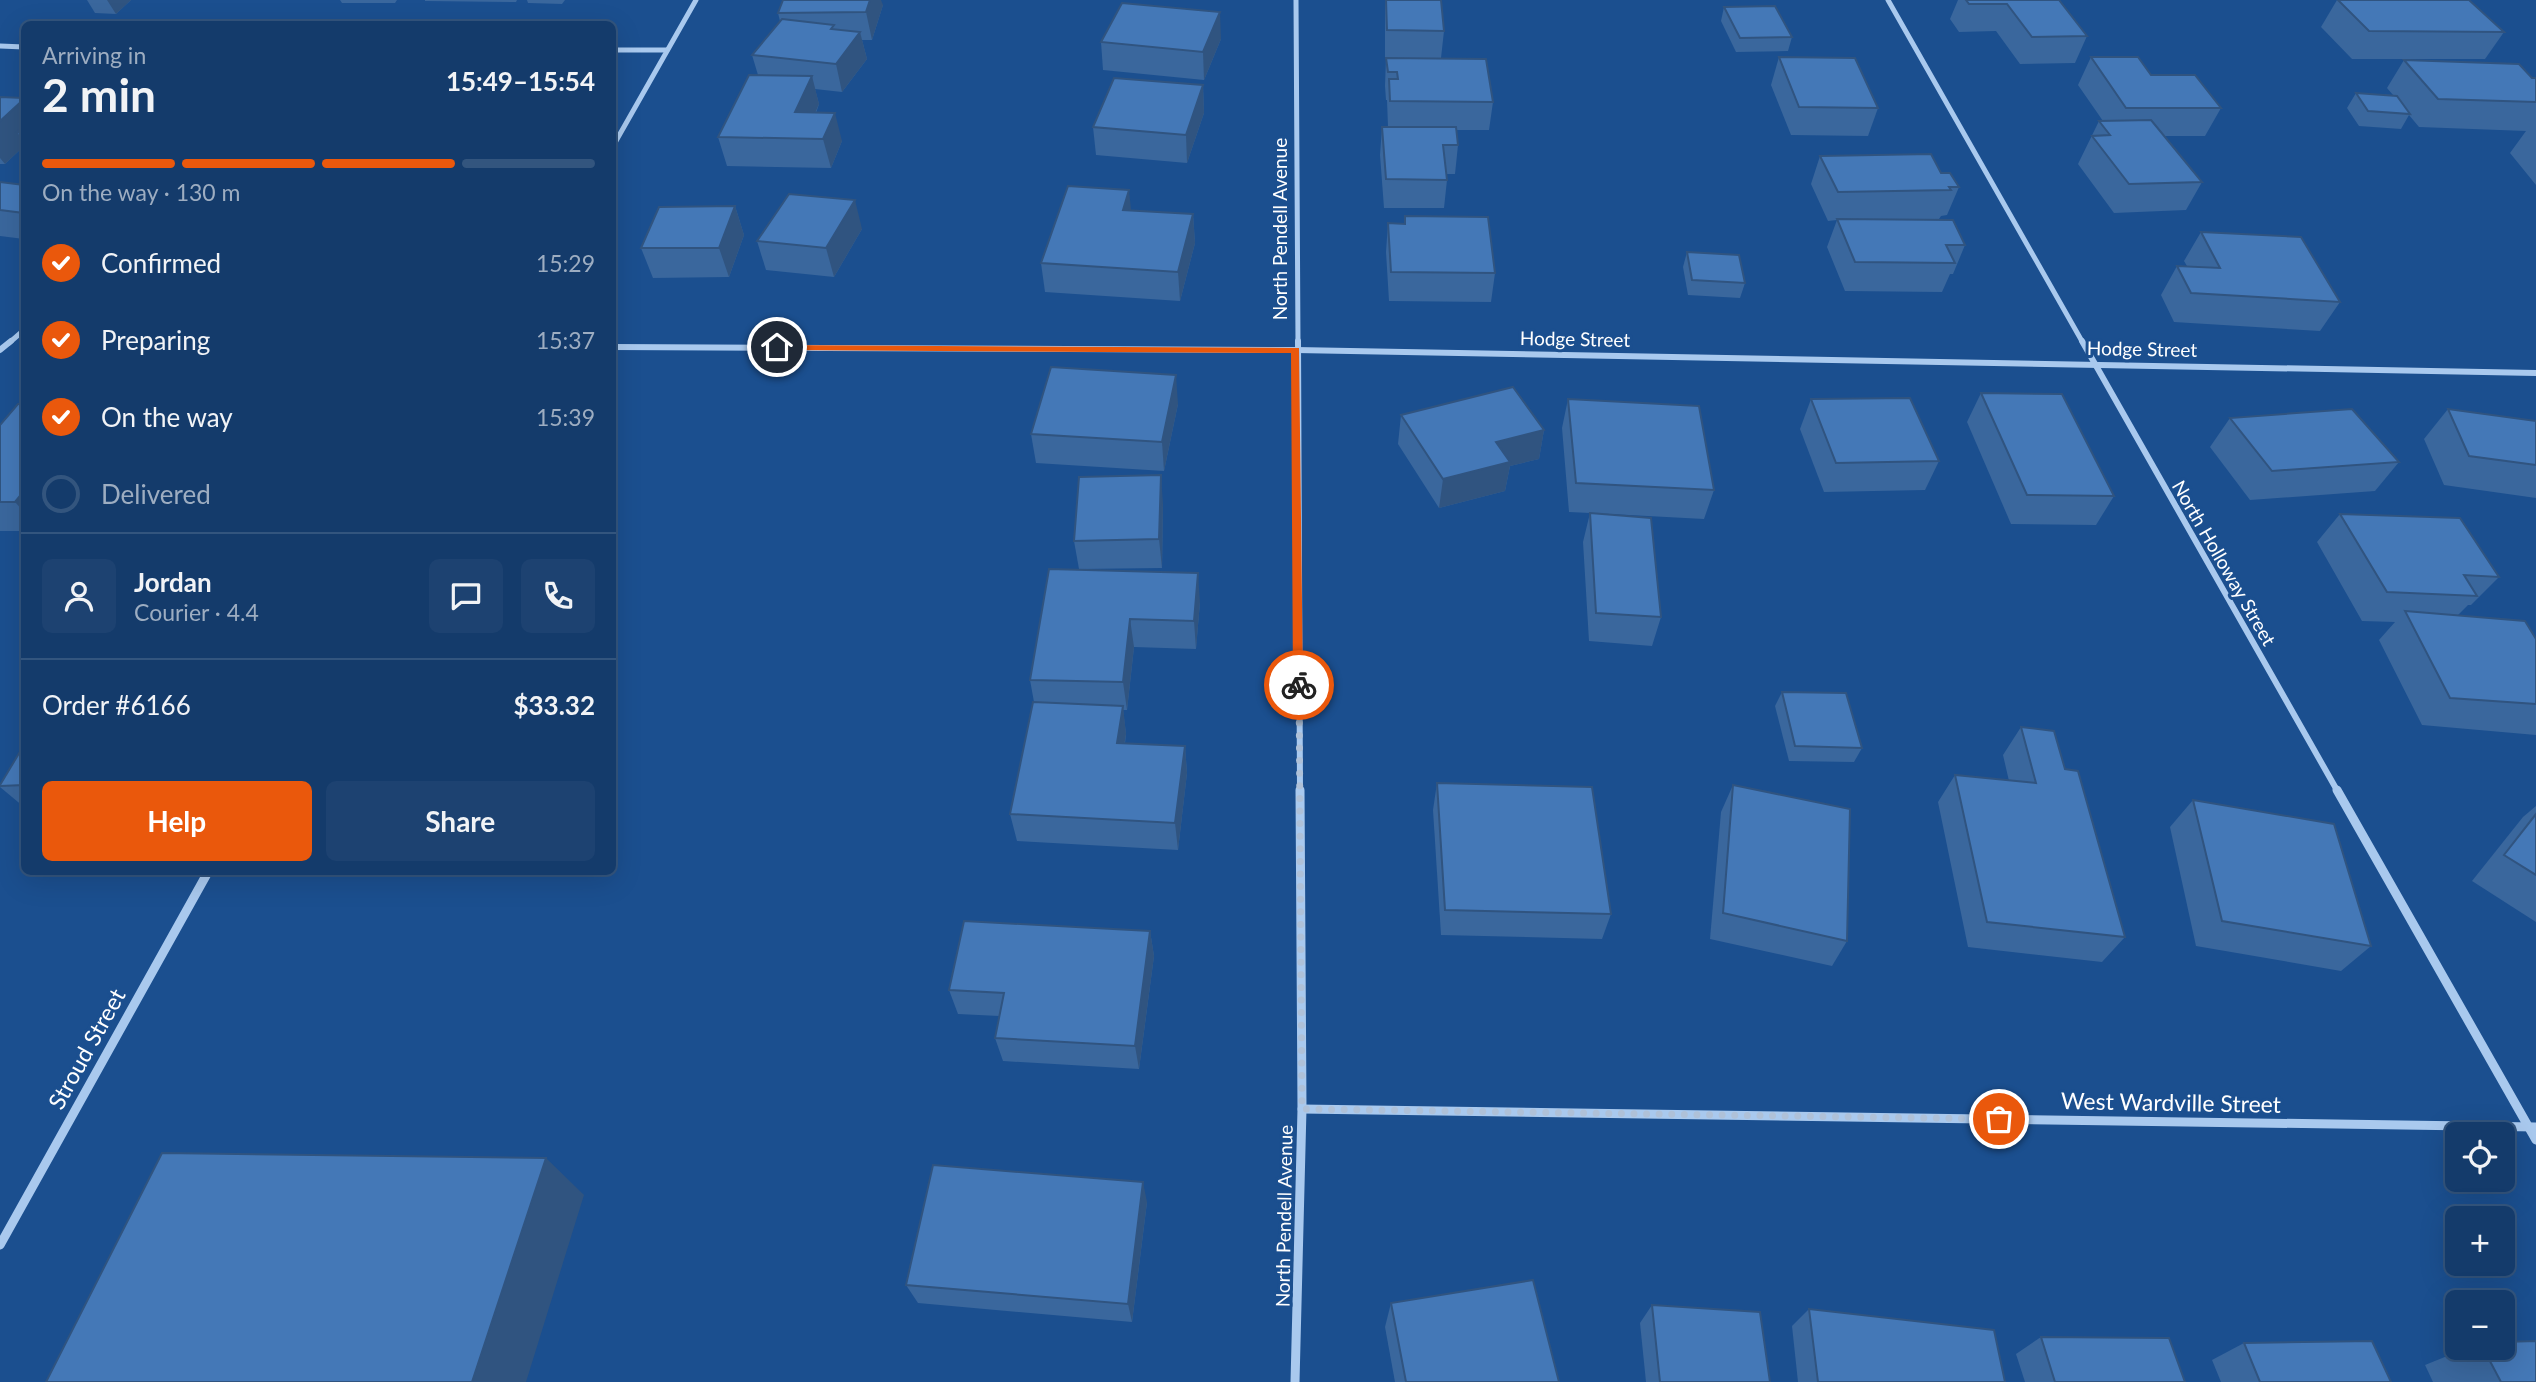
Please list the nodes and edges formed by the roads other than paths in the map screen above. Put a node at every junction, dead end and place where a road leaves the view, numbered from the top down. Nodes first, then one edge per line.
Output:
1 (696, 0) edge
2 (1296, 0) edge
3 (1888, 0) edge
4 (0, 46) edge
5 (21, 47) edge
6 (616, 50) edge
7 (667, 50) junction
8 (616, 141) edge
9 (21, 332) edge
10 (616, 347) edge
11 (0, 350) edge
12 (1296, 350) junction
13 (2092, 364) junction
14 (2536, 373) edge
15 (206, 875) edge
16 (1302, 1109) junction
17 (2532, 1127) edge
18 (2536, 1140) edge
19 (0, 1245) edge
20 (1295, 1382) edge

1 - 7 street
2 - 12 street, North Pendell Avenue
3 - 13 street, North Holloway Street
4 - 5 street
6 - 7 street
7 - 8 street
9 - 11 street
10 - 12 street, Hodge Street
12 - 13 street, Hodge Street
12 - 16 street, North Pendell Avenue
13 - 14 street, Hodge Street
13 - 17 street, North Holloway Street
15 - 19 street, Stroud Street
16 - 17 street, West Wardville Street
16 - 20 street, North Pendell Avenue
17 - 18 street, North Holloway Street

